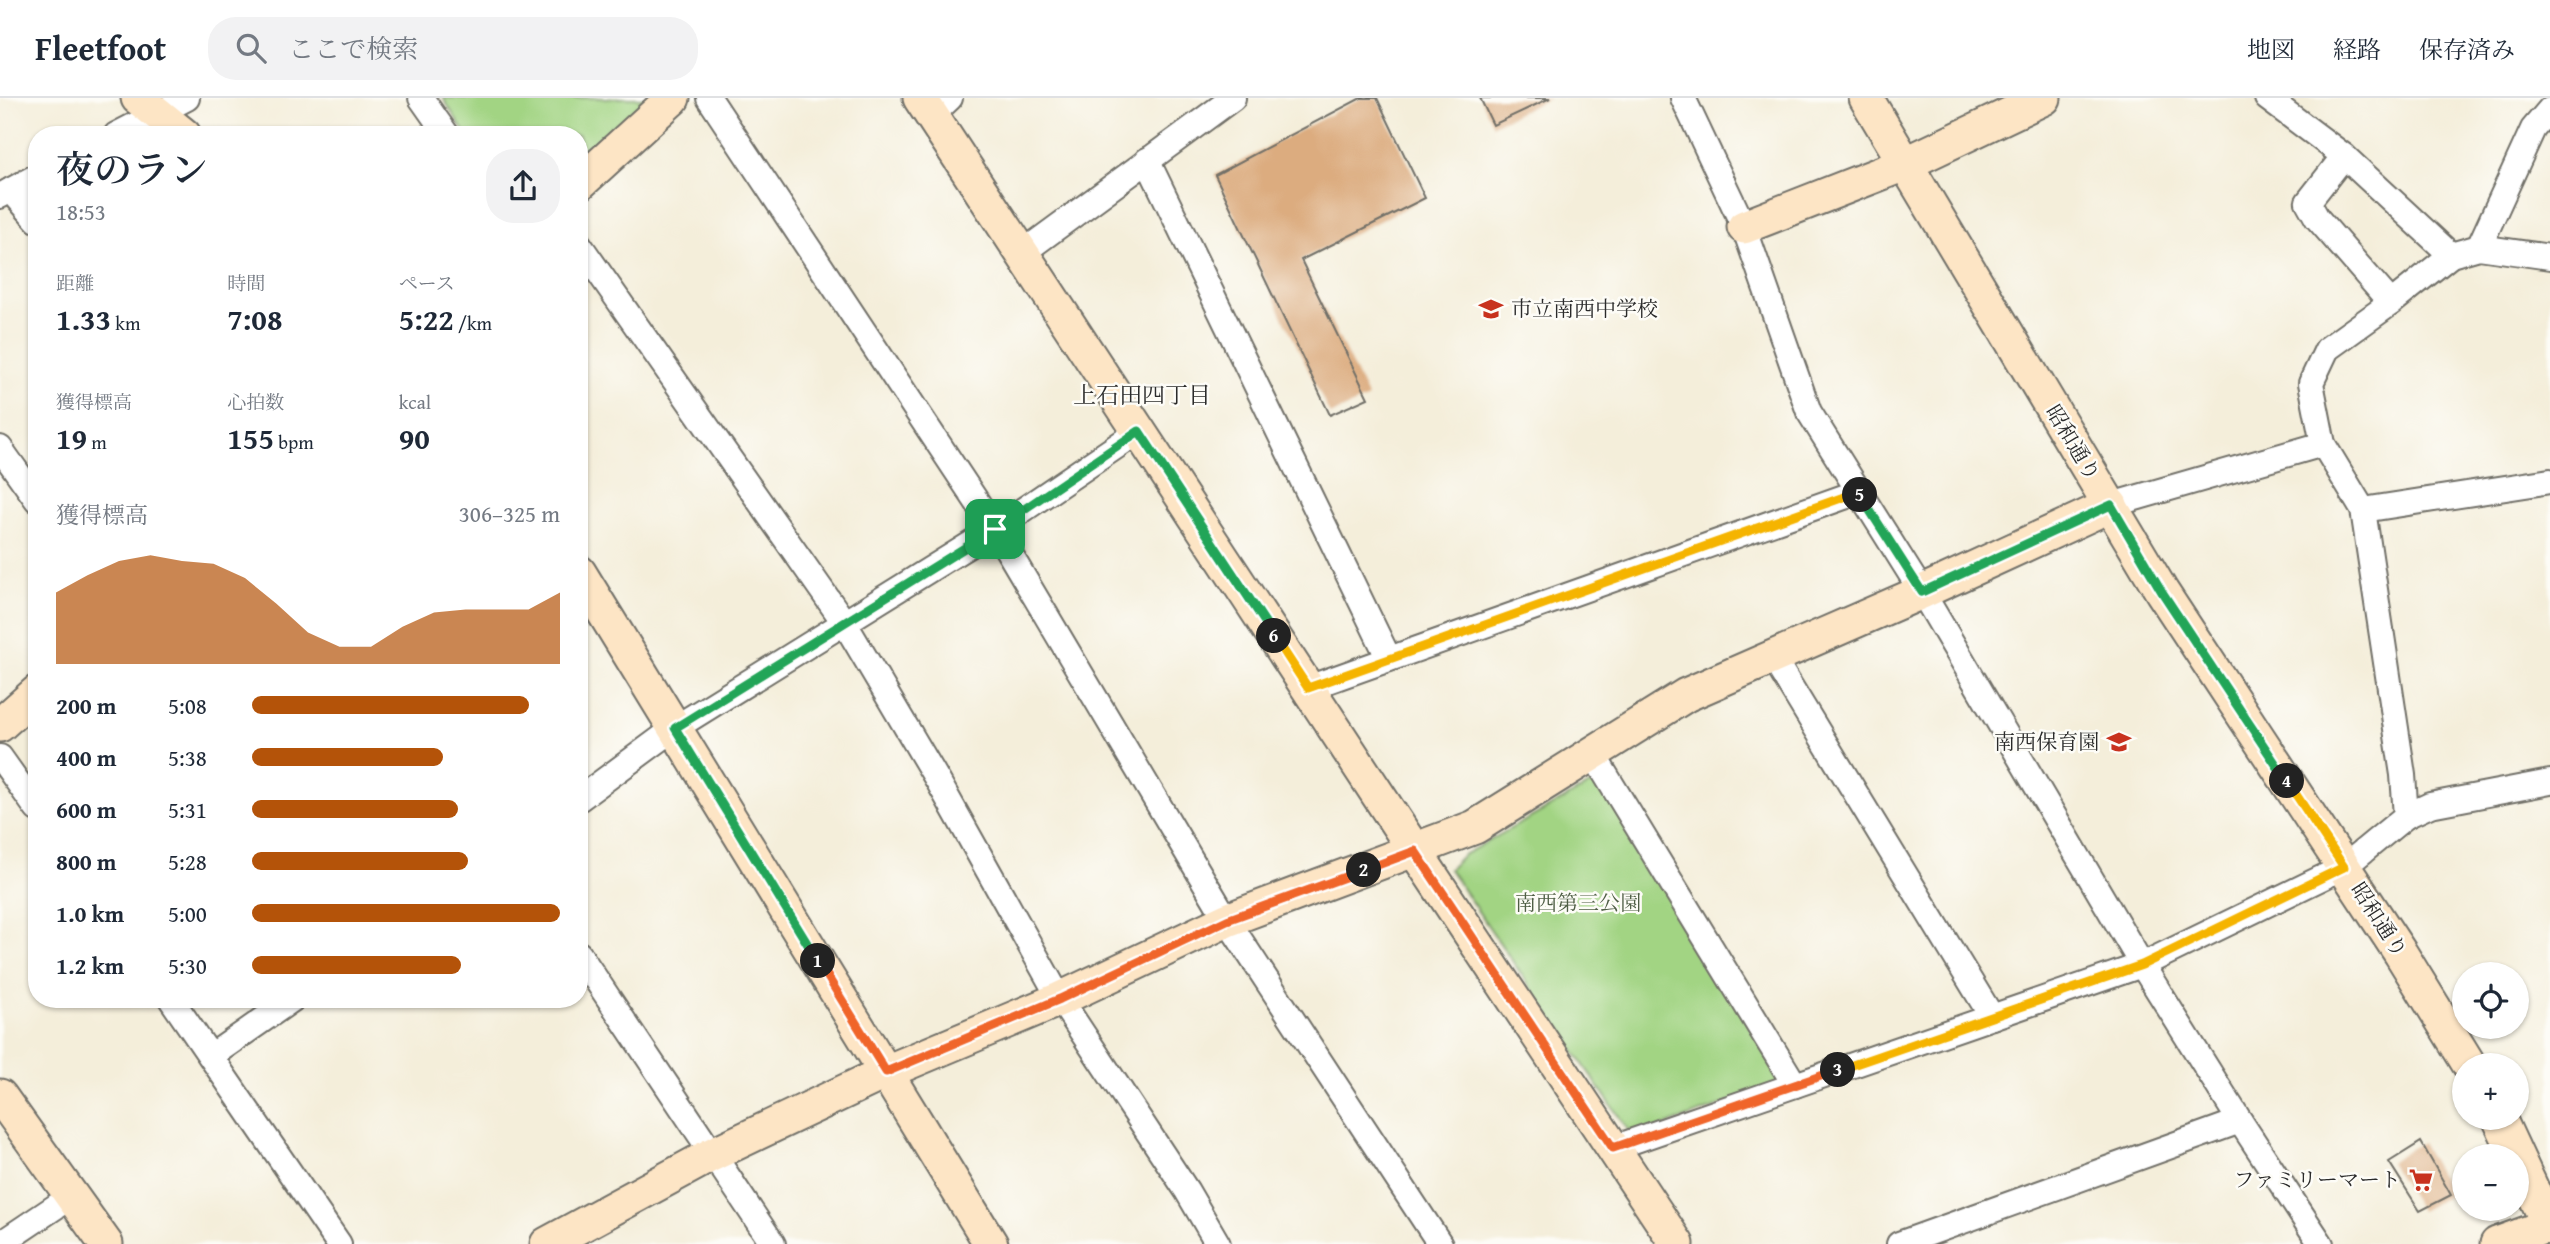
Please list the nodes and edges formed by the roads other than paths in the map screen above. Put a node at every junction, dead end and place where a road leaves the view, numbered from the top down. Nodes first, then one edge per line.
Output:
1 (187, 98) edge
2 (421, 98) edge
3 (673, 98) edge
4 (709, 98) edge
5 (1233, 98) edge
6 (1683, 98) edge
7 (1866, 98) edge
8 (2044, 98) edge
9 (2267, 98) edge
10 (934, 104) edge
11 (147, 106) edge
12 (2550, 109) edge
13 (126, 126) edge
14 (173, 126) edge
15 (441, 126) edge
16 (2344, 156) junction
17 (1147, 160) junction
18 (1905, 164) junction
19 (588, 176) edge
20 (28, 181) edge
21 (6, 193) edge
22 (28, 212) edge
23 (1744, 227) junction
24 (2479, 247) junction
25 (1022, 253) junction
26 (2451, 255) junction
27 (588, 257) edge
28 (2550, 257) edge
29 (2391, 303) junction
30 (1139, 431) junction
31 (2323, 444) junction
32 (0, 448) edge
33 (2550, 481) edge
34 (28, 487) edge
35 (1858, 492) junction
36 (2111, 505) junction
37 (2363, 510) junction
38 (995, 529) junction
39 (588, 587) edge
40 (1922, 592) junction
41 (844, 622) junction
42 (1772, 656) junction
43 (1389, 659) junction
44 (1308, 688) junction
45 (28, 700) edge
46 (0, 726) edge
47 (675, 728) junction
48 (1593, 754) junction
49 (0, 757) edge
50 (2550, 782) edge
51 (588, 792) edge
52 (28, 796) edge
53 (2406, 816) junction
54 (1415, 851) junction
55 (2344, 867) junction
56 (1227, 920) junction
57 (2142, 965) junction
58 (588, 968) edge
59 (1060, 999) junction
60 (177, 1008) edge
61 (280, 1008) edge
62 (1992, 1017) junction
63 (2462, 1053) edge
64 (211, 1056) junction
65 (886, 1072) junction
66 (1795, 1085) junction
67 (0, 1096) edge
68 (2240, 1121) junction
69 (2504, 1130) edge
70 (1613, 1148) junction
71 (711, 1155) junction
72 (70, 1197) junction
73 (2549, 1227) edge
74 (554, 1242) edge
75 (1, 1244) edge
76 (106, 1244) edge
77 (339, 1244) edge
78 (773, 1244) edge
79 (991, 1244) edge
80 (1218, 1244) edge
81 (1440, 1244) edge
82 (1677, 1244) edge
83 (1899, 1244) edge
84 (2321, 1244) edge
85 (2497, 1244) edge

1 - 11 street
2 - 15 street
3 - 19 street
4 - 38 street
5 - 17 street
6 - 23 street
7 - 18 street, 昭和通り
8 - 18 street
9 - 16 street
10 - 25 street
11 - 13 street
11 - 14 street
12 - 24 street
16 - 26 street
16 - 29 street
17 - 25 street
17 - 43 street
18 - 23 street
18 - 36 street, 昭和通り
20 - 21 street
21 - 22 street
23 - 35 street
24 - 26 street
24 - 28 street
25 - 30 street
26 - 29 street
27 - 41 street
29 - 31 street
30 - 38 street
30 - 44 street
31 - 36 street
31 - 37 street
32 - 34 street
33 - 37 street
35 - 40 street
35 - 43 street
36 - 40 street
36 - 55 street, 昭和通り
37 - 53 street
38 - 41 street
38 - 56 street
39 - 47 street
40 - 42 street
40 - 57 street
41 - 47 street
41 - 59 street
42 - 48 street
42 - 62 street
43 - 44 street
44 - 54 street
45 - 46 street
47 - 51 street
47 - 65 street
48 - 54 street
48 - 66 street
49 - 52 street
50 - 53 street
53 - 55 street
54 - 56 street
54 - 70 street
55 - 57 street
55 - 63 street, 昭和通り
56 - 59 street
56 - 81 street
57 - 62 street
57 - 68 street
58 - 71 street
59 - 65 street
59 - 80 street
60 - 64 street
61 - 64 street
62 - 66 street
64 - 77 street
65 - 71 street
65 - 79 street
66 - 70 street
67 - 72 street
68 - 83 street
68 - 84 street
69 - 73 street
70 - 82 street
71 - 74 street
71 - 78 street
72 - 75 street
72 - 76 street
73 - 85 street

